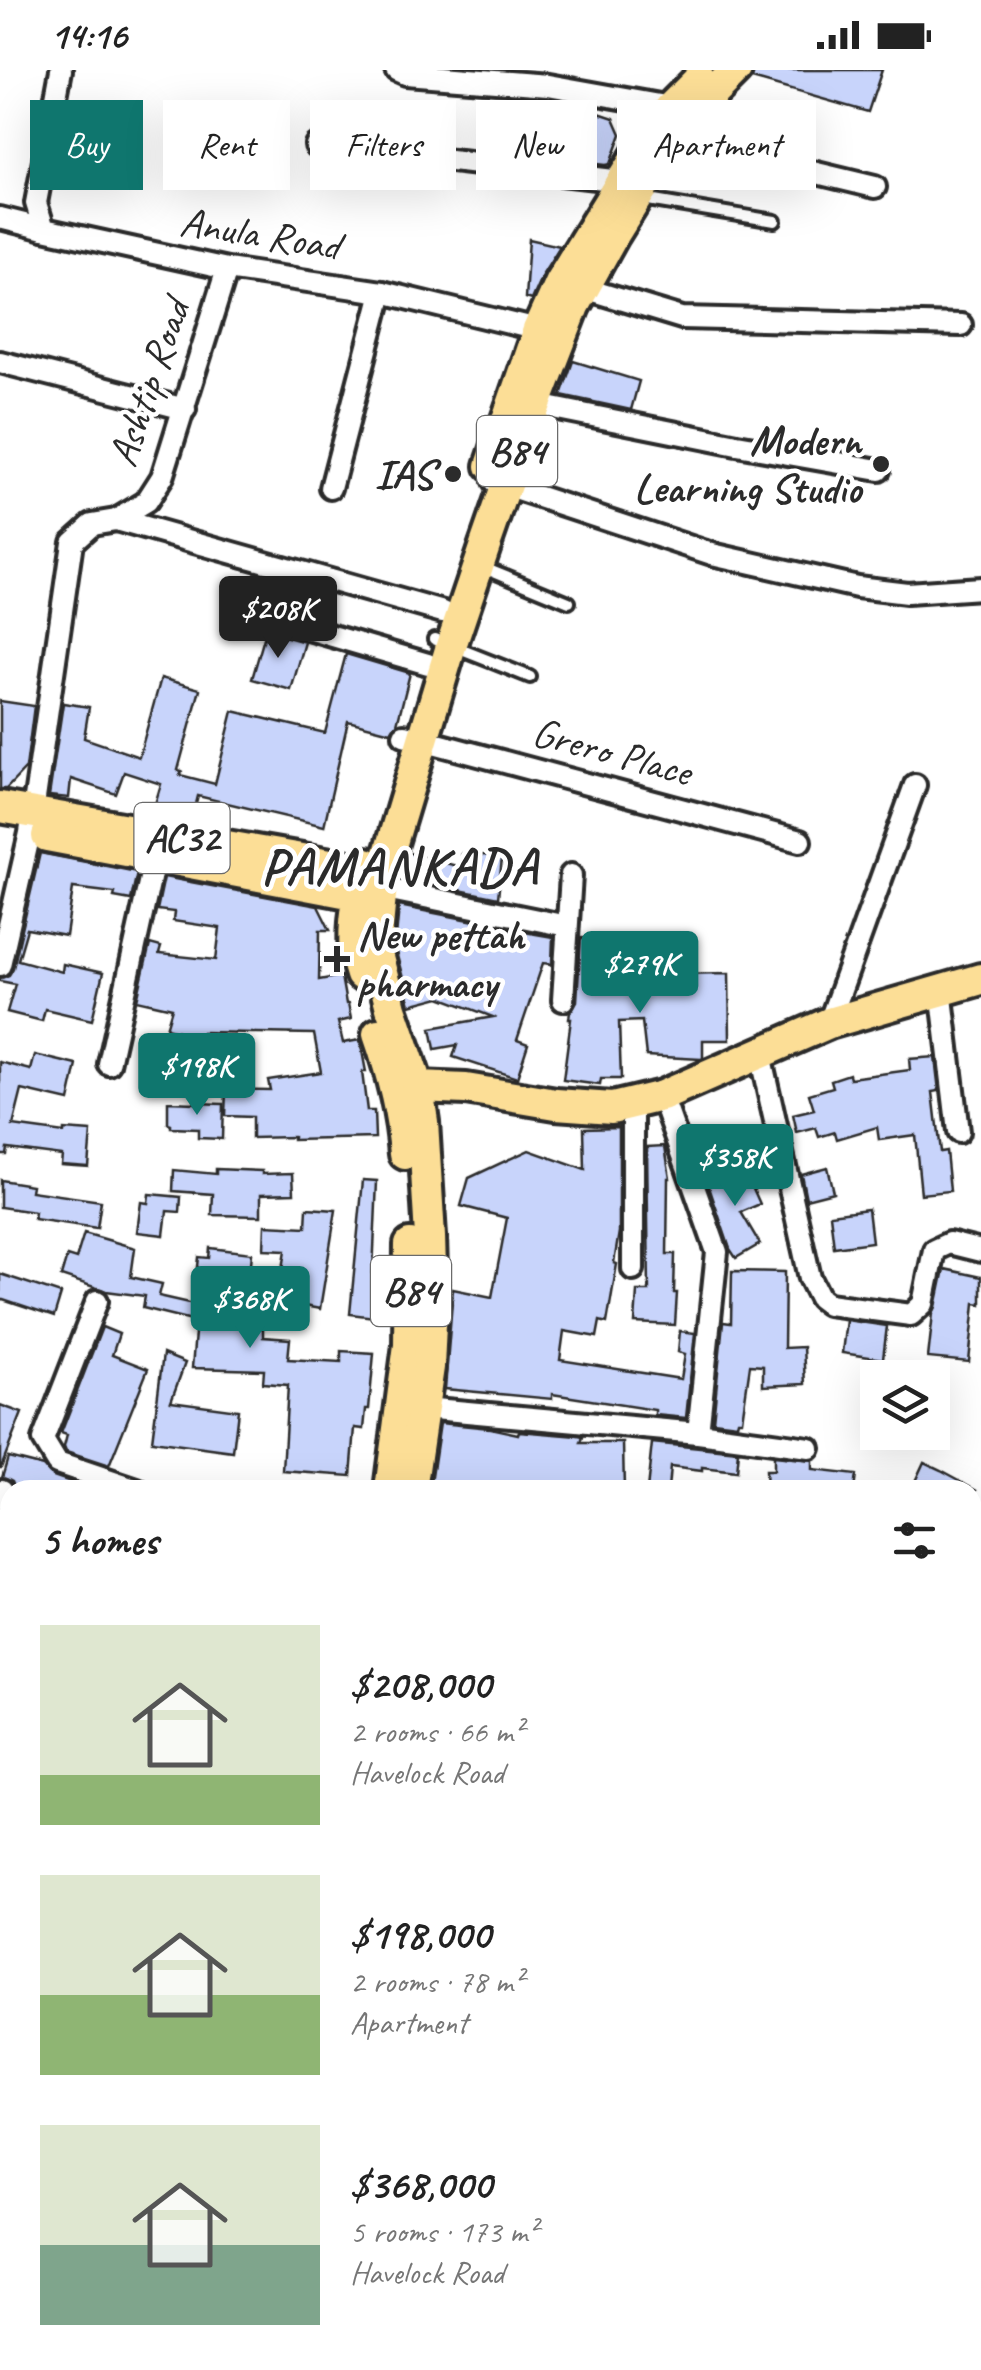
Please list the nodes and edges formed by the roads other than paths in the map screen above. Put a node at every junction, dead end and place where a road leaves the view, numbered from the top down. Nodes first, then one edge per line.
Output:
1 (60, 70) edge
2 (396, 70) edge
3 (708, 70) edge
4 (736, 70) edge
5 (687, 100) edge
6 (700, 100) edge
7 (617, 107) edge
8 (456, 166) edge
9 (816, 169) edge
10 (876, 187) dead end
11 (628, 191) junction
12 (0, 218) edge
13 (774, 221) dead end
14 (44, 229) junction
15 (227, 270) junction
16 (572, 284) junction
17 (382, 292) junction
18 (961, 325) dead end
19 (550, 335) junction
20 (0, 362) edge
21 (524, 403) junction
22 (185, 409) junction
23 (879, 470) dead end
24 (496, 482) junction
25 (331, 488) dead end
26 (116, 520) junction
27 (478, 564) junction
28 (981, 588) edge
29 (569, 602) dead end
30 (264, 616) dead end
31 (439, 640) junction
32 (530, 677) dead end
33 (413, 737) junction
34 (915, 785) dead end
35 (0, 808) edge
36 (21, 825) edge
37 (800, 841) dead end
38 (154, 856) junction
39 (571, 875) dead end
40 (373, 885) junction
41 (567, 926) junction
42 (0, 965) edge
43 (981, 979) edge
44 (941, 989) junction
45 (563, 1000) dead end
46 (830, 1023) junction
47 (760, 1054) junction
48 (109, 1064) dead end
49 (407, 1089) junction
50 (648, 1100) junction
51 (958, 1132) dead end
52 (981, 1251) edge
53 (633, 1269) dead end
54 (97, 1300) dead end
55 (423, 1408) junction
56 (698, 1433) junction
57 (808, 1448) dead end
58 (108, 1480) edge
59 (391, 1480) edge
60 (412, 1480) edge

1 - 14 street
2 - 7 street
3 - 5 main road, B84
4 - 6 main road, B84
8 - 11 street
9 - 10 street
11 - 13 lane
11 - 16 main road, B84
12 - 14 street, Anula Road
14 - 15 street, Anula Road
15 - 17 street, Anula Road
15 - 22 street, Ashtip Road
16 - 18 street
16 - 19 main road, B84
17 - 19 street, Anula Road
17 - 25 street
19 - 21 main road, B84
20 - 22 street
21 - 23 street
21 - 24 main road, B84
22 - 26 street, Ashtip Road
24 - 27 main road, B84
24 - 28 street
24 - 31 main road, B84
26 - 31 street
26 - 36 street, Ashtip Road
27 - 29 lane
27 - 31 main road, B84
30 - 31 street
31 - 32 lane
31 - 33 main road, B84
33 - 37 street, Grero Place
33 - 40 main road, B84
34 - 46 street
35 - 36 main road, AC32
36 - 38 main road, AC32
36 - 40 main road, AC32
36 - 42 street
38 - 40 main road, AC32
38 - 48 street
39 - 41 street
40 - 41 street
40 - 49 main road, B84
41 - 45 street
43 - 44 main road
44 - 46 main road
44 - 51 street
46 - 47 main road
47 - 50 main road
47 - 52 street
49 - 50 main road
49 - 55 main road, B84
49 - 59 main road, B84
50 - 53 street
50 - 56 street
54 - 58 street
55 - 56 street
55 - 60 main road, B84
56 - 57 street

